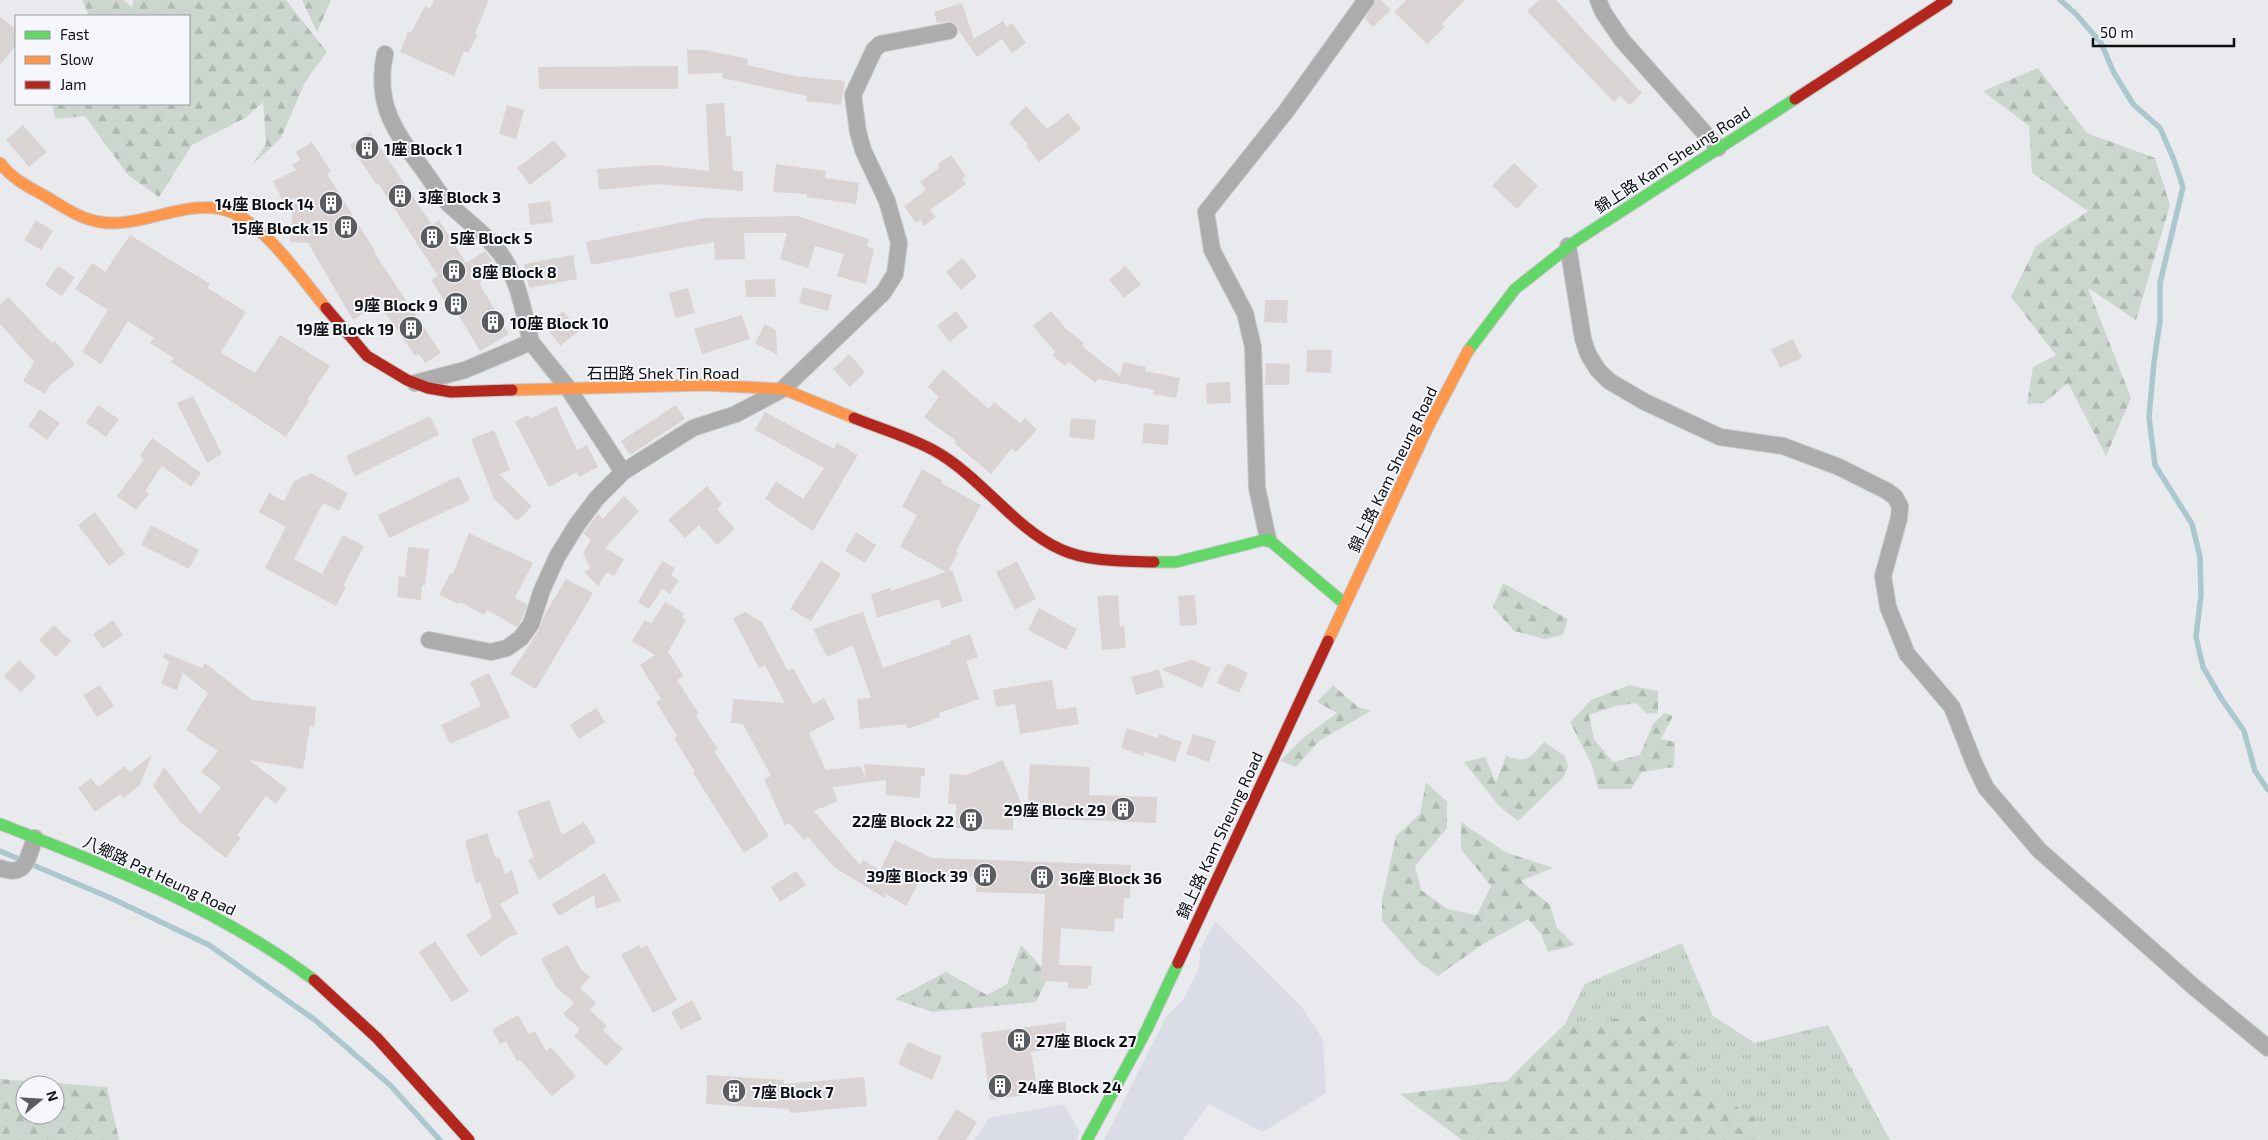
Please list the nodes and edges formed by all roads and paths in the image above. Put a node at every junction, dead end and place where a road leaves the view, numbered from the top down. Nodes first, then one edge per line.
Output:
1 (1366, 0) edge
2 (1598, 0) edge
3 (1947, 0) edge
4 (948, 31) dead end
5 (384, 54) dead end
6 (1718, 148) junction
7 (0, 162) edge
8 (1568, 246) junction
9 (531, 342) junction
10 (411, 383) junction
11 (568, 388) junction
12 (783, 389) junction
13 (623, 472) junction
14 (1268, 539) junction
15 (1345, 604) junction
16 (429, 640) dead end
17 (0, 824) edge
18 (32, 845) junction
19 (0, 868) edge
20 (2268, 1048) edge
21 (469, 1140) edge
22 (1087, 1140) edge

1 - 14 street
2 - 6 street
3 - 6 main road, 錦上路 Kam Sheung Road
4 - 12 street
5 - 9 street
6 - 8 main road, 錦上路 Kam Sheung Road
7 - 10 main road, 石田路 Shek Tin Road
8 - 15 main road, 錦上路 Kam Sheung Road
8 - 20 street
9 - 10 street
9 - 11 street
10 - 11 main road, 石田路 Shek Tin Road
11 - 12 main road, 石田路 Shek Tin Road
11 - 13 street
12 - 13 street
12 - 14 main road, 石田路 Shek Tin Road
13 - 16 street
14 - 15 main road
15 - 22 main road, 錦上路 Kam Sheung Road
17 - 18 main road, 八鄉路 Pat Heung Road
18 - 19 street
18 - 21 main road, 八鄉路 Pat Heung Road

